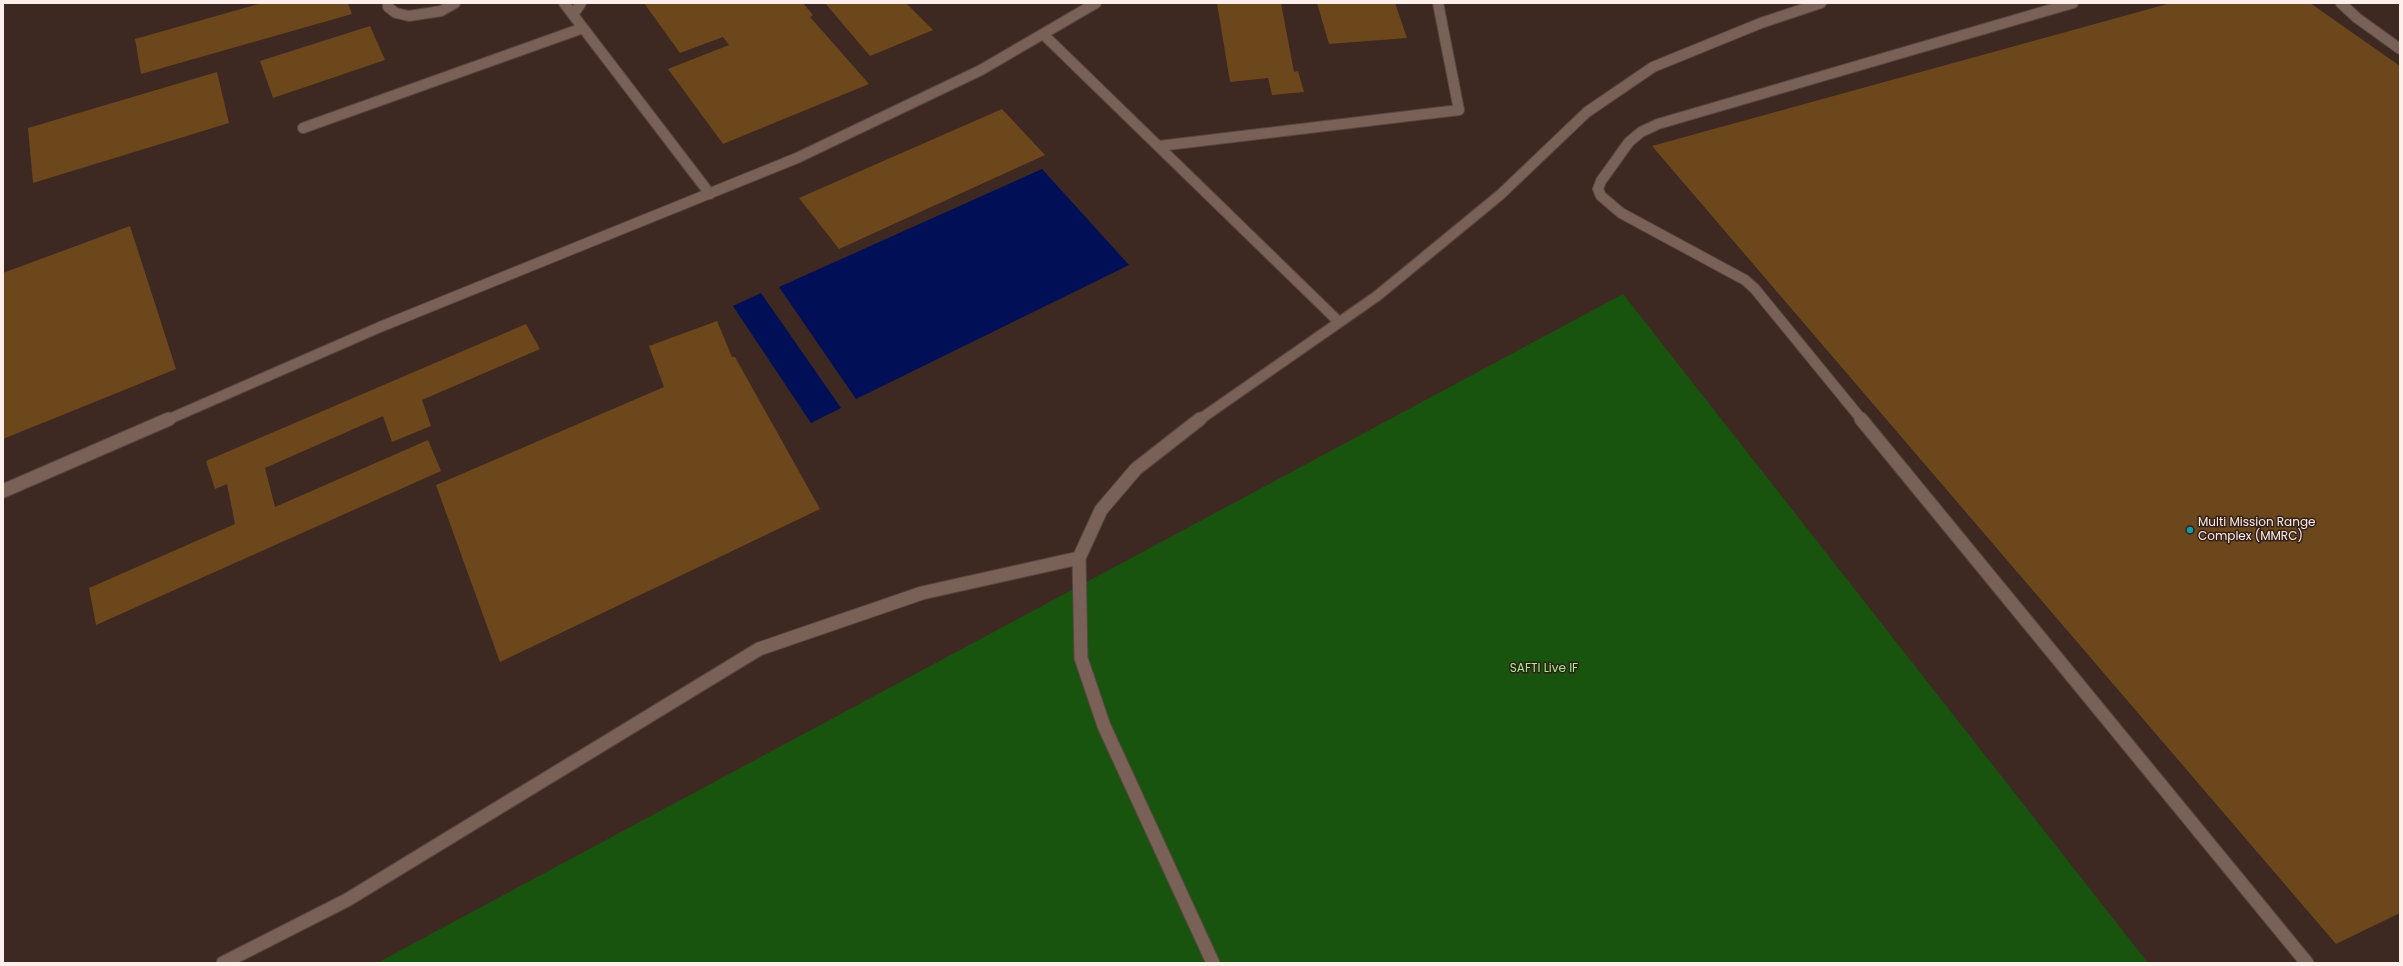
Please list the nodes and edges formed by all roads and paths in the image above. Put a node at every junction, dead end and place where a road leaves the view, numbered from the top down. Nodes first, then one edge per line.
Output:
1 (388, 3) edge
2 (455, 3) edge
3 (564, 3) edge
4 (582, 3) edge
5 (1096, 3) edge
6 (1438, 3) edge
7 (1821, 3) edge
8 (2073, 3) edge
9 (2341, 3) edge
10 (573, 15) junction
11 (583, 28) junction
12 (1044, 34) junction
13 (2400, 49) edge
14 (303, 128) dead end
15 (1159, 146) junction
16 (710, 194) junction
17 (1339, 322) junction
18 (3, 491) edge
19 (1079, 558) junction
20 (223, 963) edge
21 (1212, 963) edge
22 (2307, 963) edge

1 - 2 lane
3 - 10 lane
4 - 10 lane
5 - 12 lane
6 - 15 lane
7 - 17 lane
8 - 22 lane
9 - 13 lane
10 - 11 lane
11 - 14 lane
11 - 16 lane
12 - 15 lane
12 - 16 lane
15 - 17 lane
16 - 18 lane
17 - 19 lane
19 - 20 lane
19 - 21 lane

